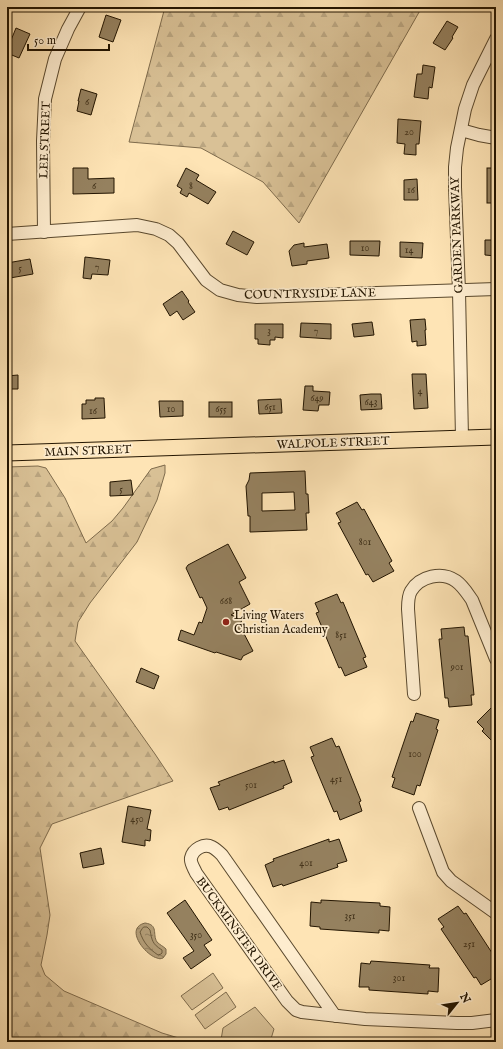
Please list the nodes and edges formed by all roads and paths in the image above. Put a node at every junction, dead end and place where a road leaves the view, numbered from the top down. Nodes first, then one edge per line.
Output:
1 (80, 7) edge
2 (496, 39) edge
3 (461, 130) junction
4 (496, 138) edge
5 (44, 232) junction
6 (7, 234) edge
7 (496, 289) edge
8 (459, 291) junction
9 (496, 437) edge
10 (462, 438) junction
11 (170, 448) joint
12 (7, 453) edge
13 (496, 659) edge
14 (414, 694) dead end
15 (419, 808) dead end
16 (496, 913) edge
17 (335, 1016) junction
18 (496, 1020) edge

1 - 5 street, LEE STREET
2 - 3 street, GARDEN PARKWAY
3 - 4 street
3 - 8 street, GARDEN PARKWAY
5 - 6 street, COUNTRYSIDE LANE
5 - 8 street, COUNTRYSIDE LANE
7 - 8 street, COUNTRYSIDE LANE
8 - 10 street, GARDEN PARKWAY
9 - 10 main road, WALPOLE STREET
10 - 11 main road, WALPOLE STREET
11 - 12 main road, MAIN STREET
13 - 14 street
15 - 16 street
17 - 17 street, BUCKMINSTER DRIVE
17 - 18 street, BUCKMINSTER DRIVE

